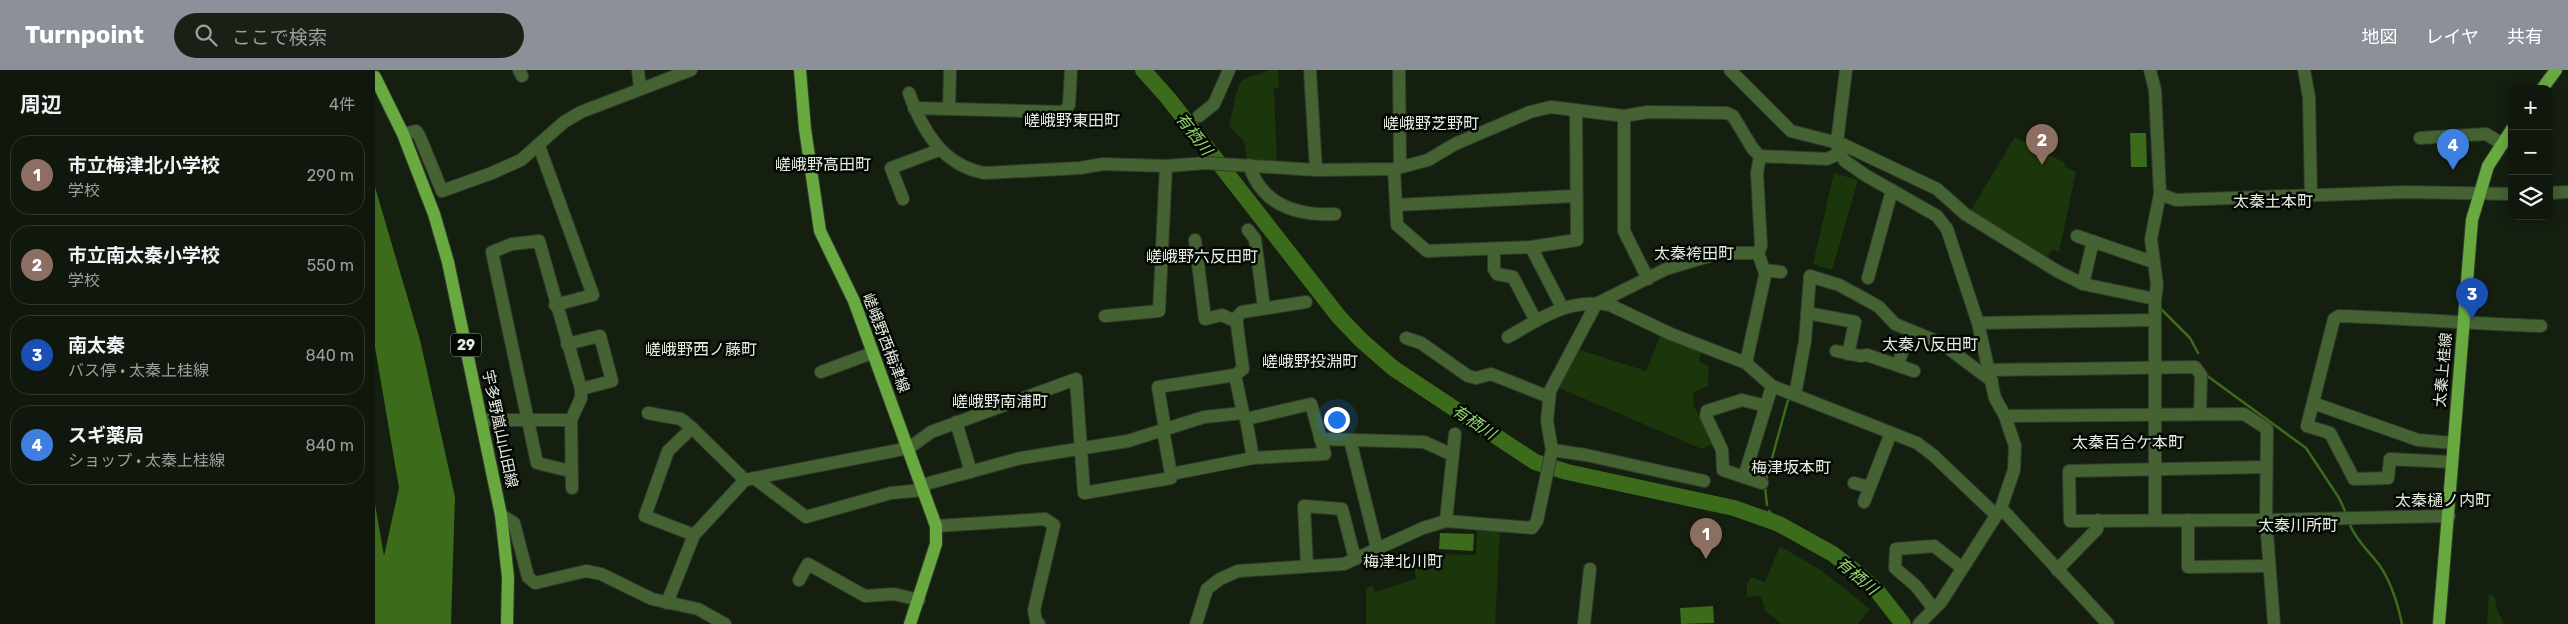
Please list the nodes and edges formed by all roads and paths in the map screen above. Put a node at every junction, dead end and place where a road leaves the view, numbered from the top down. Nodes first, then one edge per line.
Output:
1 (638, 70) edge
2 (691, 70) edge
3 (800, 70) edge
4 (950, 70) edge
5 (1071, 70) edge
6 (1229, 70) edge
7 (1310, 70) edge
8 (1399, 70) edge
9 (1730, 70) edge
10 (1846, 70) edge
11 (2150, 70) edge
12 (2304, 70) edge
13 (2557, 70) edge
14 (375, 77) edge
15 (2545, 85) edge
16 (640, 88) junction
17 (909, 93) dead end
18 (914, 108) junction
19 (949, 108) junction
20 (1576, 111) junction
21 (1199, 116) dead end
22 (1624, 116) junction
23 (2511, 130) edge
24 (403, 134) junction
25 (2420, 138) dead end
26 (2501, 143) junction
27 (539, 146) junction
28 (1839, 148) junction
29 (939, 150) junction
30 (1760, 156) junction
31 (1249, 164) junction
32 (1166, 166) junction
33 (1397, 167) junction
34 (1316, 170) junction
35 (1892, 190) junction
36 (2568, 192) edge
37 (2553, 193) edge
38 (2160, 194) junction
39 (2478, 194) junction
40 (2508, 194) edge
41 (2311, 195) junction
42 (1577, 196) junction
43 (903, 199) dead end
44 (1396, 205) junction
45 (1335, 214) dead end
46 (1248, 230) dead end
47 (2077, 236) dead end
48 (1195, 240) dead end
49 (2093, 241) junction
50 (1531, 248) junction
51 (1495, 249) junction
52 (1758, 253) junction
53 (2153, 262) junction
54 (1766, 272) junction
55 (1781, 272) dead end
56 (1648, 278) junction
57 (1868, 278) dead end
58 (2083, 284) junction
59 (2155, 299) junction
60 (1306, 302) dead end
61 (1597, 304) junction
62 (555, 305) junction
63 (1562, 307) junction
64 (1264, 308) junction
65 (1807, 313) junction
66 (1105, 316) dead end
67 (2155, 320) junction
68 (1536, 321) junction
69 (1237, 322) junction
70 (1979, 323) junction
71 (2463, 323) junction
72 (2541, 326) dead end
73 (1508, 337) dead end
74 (1406, 338) dead end
75 (1905, 343) dead end
76 (567, 344) junction
77 (872, 353) junction
78 (1746, 363) junction
79 (1898, 365) junction
80 (2155, 367) junction
81 (1914, 371) dead end
82 (821, 372) dead end
83 (1235, 375) junction
84 (1991, 375) junction
85 (1772, 386) junction
86 (581, 389) junction
87 (1795, 395) junction
88 (1549, 397) junction
89 (2313, 403) junction
90 (1765, 406) junction
91 (648, 412) dead end
92 (2200, 414) junction
93 (2155, 415) junction
94 (1245, 416) junction
95 (2005, 416) junction
96 (482, 420) junction
97 (528, 420) junction
98 (571, 420) junction
99 (956, 422) junction
100 (692, 428) junction
101 (1164, 429) junction
102 (1891, 433) junction
103 (1455, 434) dead end
104 (1320, 439) junction
105 (1350, 440) junction
106 (2453, 443) junction
107 (909, 448) junction
108 (1080, 450) junction
109 (1552, 453) junction
110 (1453, 455) junction
111 (1253, 458) junction
112 (2451, 462) junction
113 (2266, 467) junction
114 (2155, 469) junction
115 (570, 471) junction
116 (971, 472) junction
117 (1171, 474) junction
118 (1744, 477) junction
119 (750, 479) junction
120 (1705, 482) dead end
121 (1762, 482) dead end
122 (1854, 482) dead end
123 (923, 487) junction
124 (572, 488) dead end
125 (1869, 488) junction
126 (1863, 502) dead end
127 (1998, 511) junction
128 (501, 515) junction
129 (2449, 516) junction
130 (2098, 520) junction
131 (2155, 520) junction
132 (2188, 520) junction
133 (2266, 520) junction
134 (1446, 521) junction
135 (936, 526) junction
136 (694, 535) junction
137 (1377, 548) junction
138 (1355, 560) junction
139 (1307, 565) junction
140 (2269, 566) junction
141 (1961, 568) junction
142 (1590, 569) dead end
143 (2057, 570) junction
144 (799, 580) dead end
145 (919, 600) junction
146 (667, 602) junction
147 (1934, 609) junction
148 (507, 624) edge
149 (725, 624) edge
150 (909, 624) edge
151 (1039, 624) edge
152 (1196, 624) edge
153 (1584, 624) edge
154 (1919, 624) edge
155 (2108, 624) edge
156 (2274, 624) edge
157 (2439, 624) edge

1 - 16 street
2 - 16 street
3 - 77 main road, 嵯峨野西梅津線
4 - 19 street
5 - 19 street
6 - 21 street
7 - 34 street
8 - 33 street
9 - 28 street
10 - 28 street
11 - 38 street
12 - 41 street
13 - 15 main road
14 - 24 main road, 宇多野嵐山山田線 / 29
16 - 27 street
17 - 18 street
18 - 19 street
18 - 29 street
20 - 22 street
20 - 33 street
20 - 42 street
22 - 30 street
22 - 56 street
23 - 26 main road, 太秦上桂線
24 - 27 street
24 - 96 main road, 宇多野嵐山山田線 / 29
25 - 26 street
26 - 39 main road, 太秦上桂線
27 - 62 street
28 - 30 street
28 - 35 street
28 - 58 street
29 - 32 street
29 - 43 street
30 - 52 street
31 - 32 street
31 - 34 street
31 - 45 street
32 - 66 street
33 - 34 street
33 - 44 street
35 - 57 street
35 - 70 street
36 - 37 street
38 - 41 street
38 - 53 street
39 - 40 street
39 - 41 street
39 - 71 main road, 太秦上桂線
42 - 44 street
42 - 50 street
44 - 51 street
46 - 64 street
47 - 49 street
48 - 69 street
49 - 53 street
49 - 58 street
50 - 51 street
50 - 63 street
51 - 68 street
52 - 54 street
52 - 56 street
53 - 59 street
54 - 55 street
54 - 78 street
56 - 61 street
58 - 59 street
59 - 67 street
60 - 64 street
61 - 63 street
61 - 78 street
61 - 88 street
62 - 76 street
62 - 97 street
63 - 68 street
64 - 69 street
65 - 79 street
65 - 84 street
65 - 87 street
67 - 70 street
67 - 80 street
68 - 73 street
69 - 83 street
70 - 84 street
71 - 72 street
71 - 89 street
71 - 106 main road, 太秦上桂線
74 - 88 street
75 - 79 street
76 - 86 street
76 - 86 street
77 - 82 street
77 - 107 main road, 嵯峨野西梅津線
78 - 85 street
79 - 81 street
80 - 84 street
80 - 92 street
80 - 93 street
83 - 94 street
83 - 101 street
84 - 95 street
85 - 87 street
85 - 90 street
86 - 98 street
87 - 102 street
88 - 109 street
89 - 106 street
89 - 112 street
90 - 118 street
90 - 118 street
91 - 100 street
92 - 93 street
92 - 113 street
93 - 95 street
93 - 114 street
94 - 101 street
94 - 104 street
94 - 111 street
95 - 127 street
96 - 97 street
96 - 128 main road, 宇多野嵐山山田線 / 29
97 - 98 street
97 - 115 street
98 - 115 street
99 - 107 street
99 - 108 street
99 - 116 street
100 - 119 street
100 - 136 street
101 - 108 street
101 - 117 street
102 - 125 street
102 - 127 street
103 - 110 street
104 - 105 street
104 - 111 street
105 - 110 street
105 - 137 street
106 - 112 main road, 太秦上桂線
107 - 119 street
107 - 123 main road, 嵯峨野西梅津線
108 - 116 street
108 - 117 street
109 - 120 street
109 - 134 street
110 - 134 street
111 - 117 street
112 - 129 main road, 太秦上桂線
113 - 114 street
113 - 133 street
114 - 130 street
114 - 131 street
115 - 124 street
116 - 123 street
118 - 121 street
119 - 123 street
119 - 136 street
122 - 125 street
123 - 135 main road, 嵯峨野西梅津線
125 - 126 street
127 - 141 street
127 - 143 street
128 - 146 street
128 - 148 main road, 宇多野嵐山山田線 / 29
129 - 133 street
129 - 157 main road, 太秦上桂線
130 - 131 street
130 - 143 street
131 - 132 street
132 - 133 street
132 - 140 street
133 - 140 street
134 - 137 street
135 - 145 main road, 嵯峨野西梅津線
135 - 151 street
136 - 146 street
137 - 138 street
138 - 139 street
138 - 139 street
139 - 152 street
140 - 156 street
141 - 147 street
141 - 147 street
142 - 153 street
143 - 155 street
144 - 145 street
145 - 150 main road, 嵯峨野西梅津線
146 - 149 street
147 - 154 street

